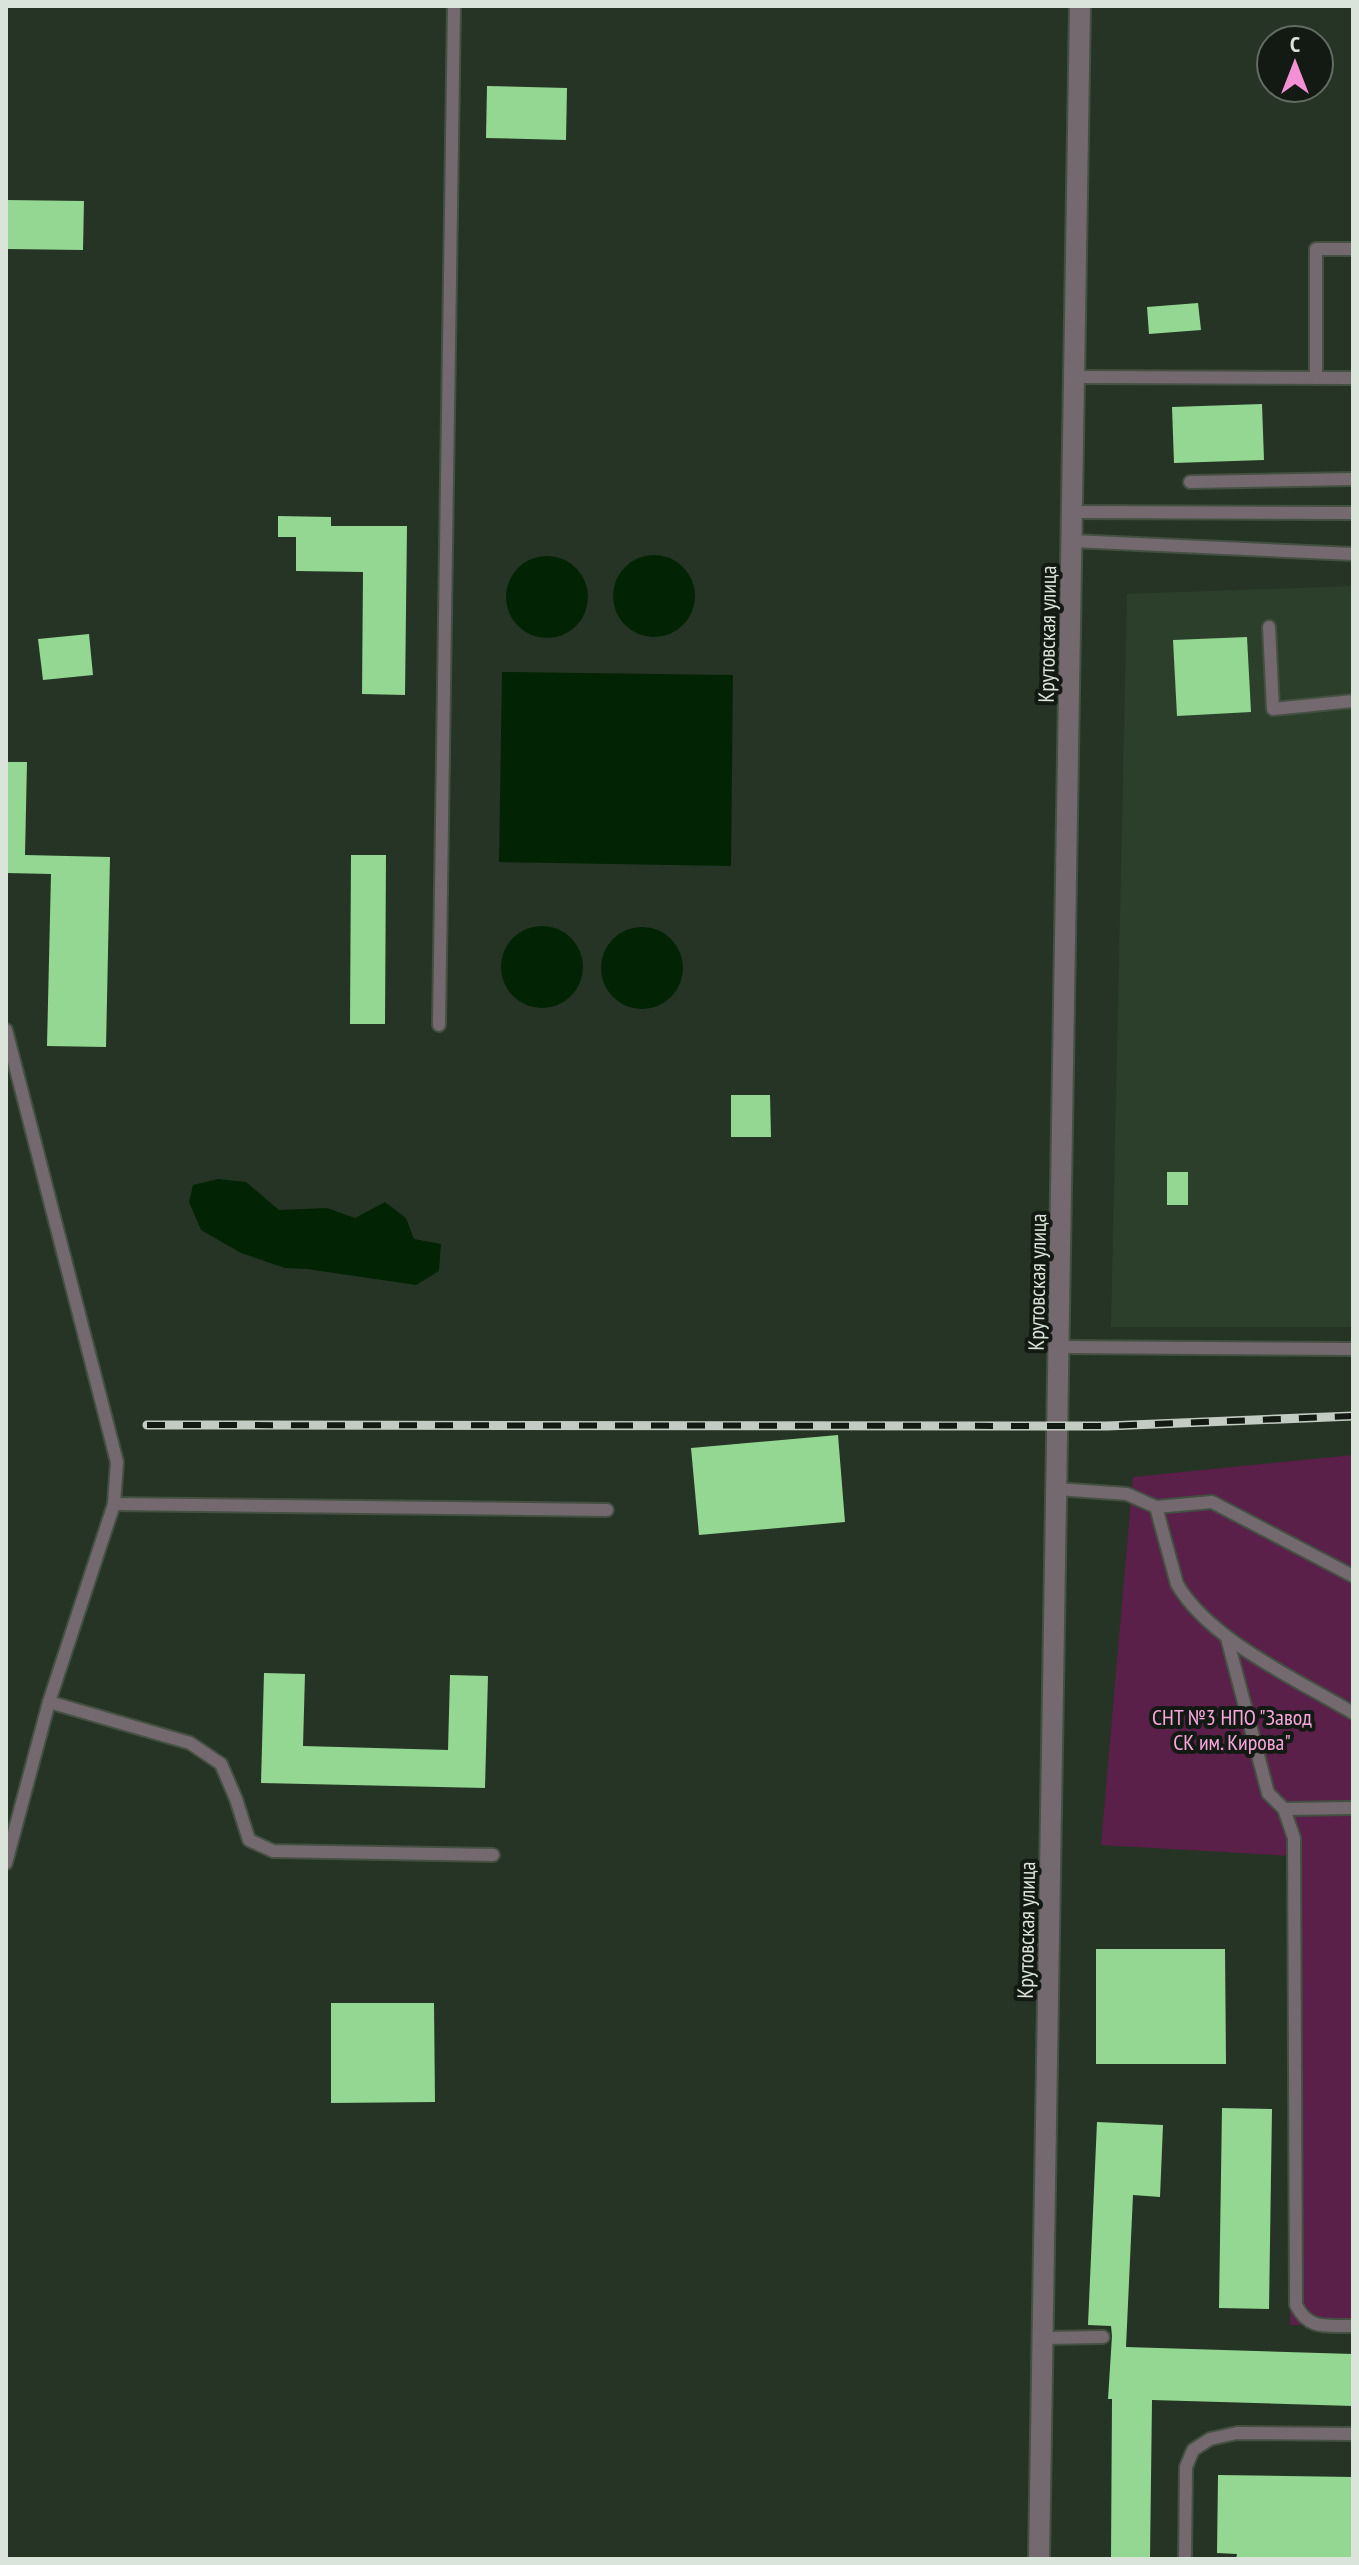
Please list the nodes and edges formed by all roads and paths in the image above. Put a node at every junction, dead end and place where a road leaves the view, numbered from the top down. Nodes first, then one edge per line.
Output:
1 (454, 6) edge
2 (1080, 6) edge
3 (1353, 249) edge
4 (1076, 377) junction
5 (1316, 378) junction
6 (1353, 378) edge
7 (1353, 479) edge
8 (1190, 482) dead end
9 (1073, 512) junction
10 (1353, 513) edge
11 (1073, 541) junction
12 (1353, 554) edge
13 (1269, 627) dead end
14 (1353, 701) edge
15 (439, 1025) dead end
16 (6, 1030) edge
17 (1059, 1347) junction
18 (1353, 1349) edge
19 (1057, 1489) junction
20 (114, 1504) junction
21 (1156, 1507) junction
22 (607, 1510) dead end
23 (1353, 1576) edge
24 (1227, 1638) junction
25 (49, 1702) junction
26 (1353, 1713) edge
27 (1353, 1808) edge
28 (1284, 1809) junction
29 (493, 1855) dead end
30 (6, 1863) edge
31 (1353, 2326) edge
32 (1103, 2337) dead end
33 (1043, 2338) junction
34 (1353, 2434) edge
35 (1039, 2559) edge
36 (1185, 2559) edge

1 - 15 lane
2 - 4 street, Крутовская улица
3 - 5 lane
4 - 5 lane
4 - 9 street, Крутовская улица
5 - 6 lane
7 - 8 lane
9 - 10 lane
9 - 11 street, Крутовская улица
11 - 12 lane
11 - 17 street, Крутовская улица
13 - 14 lane
16 - 20 lane
17 - 18 lane
17 - 19 street, Крутовская улица
19 - 21 lane
19 - 33 street, Крутовская улица
20 - 22 lane
20 - 25 lane
21 - 23 lane
21 - 24 lane
24 - 26 lane
24 - 28 lane
25 - 29 lane
25 - 30 lane
27 - 28 lane
28 - 31 lane
32 - 33 lane
33 - 35 street, Крутовская улица
34 - 36 lane

